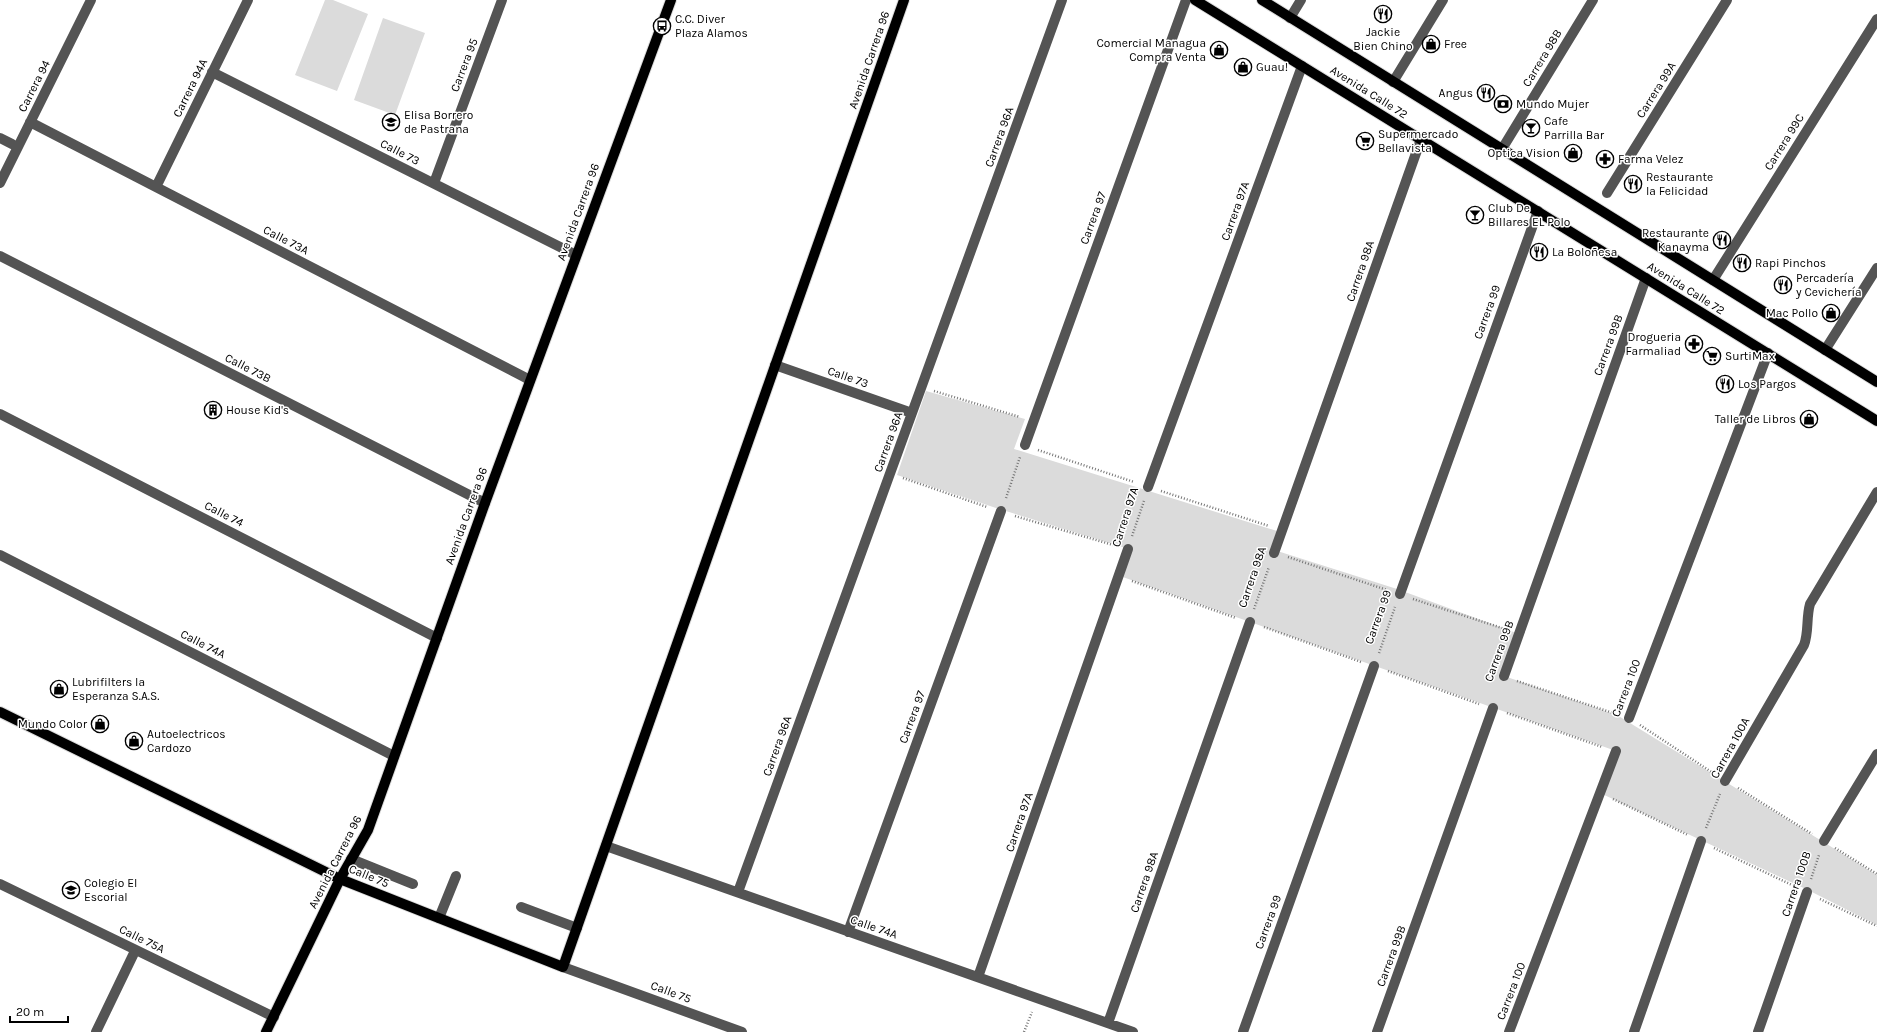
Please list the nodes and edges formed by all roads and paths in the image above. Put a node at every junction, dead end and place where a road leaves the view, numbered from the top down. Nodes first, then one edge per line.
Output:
1 (91, 0) edge
2 (248, 0) edge
3 (502, 0) edge
4 (671, 0) edge
5 (904, 0) edge
6 (1062, 0) edge
7 (1186, 0) edge
8 (1195, 0) edge
9 (1262, 0) edge
10 (1301, 0) edge
11 (1443, 0) edge
12 (1593, 0) edge
13 (1727, 0) edge
14 (1290, 18) junction
15 (1877, 19) edge
16 (1302, 66) junction
17 (212, 72) junction
18 (1393, 82) junction
19 (30, 122) junction
20 (0, 138) edge
21 (1421, 139) junction
22 (12, 144) dead end
23 (1502, 149) junction
24 (0, 183) edge
25 (434, 183) junction
26 (156, 187) junction
27 (1607, 193) dead end
28 (1538, 211) junction
29 (576, 255) junction
30 (0, 256) edge
31 (1877, 268) edge
32 (1646, 278) junction
33 (1712, 280) junction
34 (1825, 350) junction
35 (1768, 353) junction
36 (775, 365) junction
37 (530, 380) junction
38 (1877, 382) edge
39 (921, 387) junction
40 (912, 413) junction
41 (0, 414) edge
42 (1034, 421) junction
43 (1877, 421) edge
44 (1025, 445) joint
45 (1148, 487) joint
46 (1877, 492) edge
47 (485, 503) junction
48 (1001, 511) joint
49 (1128, 549) joint
50 (1274, 553) joint
51 (0, 555) edge
52 (1119, 576) junction
53 (1400, 594) joint
54 (1250, 622) junction
55 (437, 638) junction
56 (1374, 666) junction
57 (1504, 676) joint
58 (1492, 708) junction
59 (0, 712) edge
60 (1629, 718) junction
61 (1616, 751) joint
62 (1877, 754) edge
63 (394, 756) junction
64 (1725, 781) junction
65 (1600, 793) junction
66 (1700, 841) junction
67 (1824, 841) junction
68 (606, 846) junction
69 (351, 859) junction
70 (1877, 874) edge
71 (456, 876) dead end
72 (340, 879) junction
73 (0, 884) edge
74 (413, 884) dead end
75 (738, 892) junction
76 (1807, 892) junction
77 (521, 907) dead end
78 (439, 918) junction
79 (1877, 926) edge
80 (578, 928) junction
81 (848, 932) junction
82 (135, 951) junction
83 (563, 967) junction
84 (978, 977) junction
85 (1038, 998) junction
86 (274, 1016) junction
87 (1108, 1023) junction
88 (731, 1030) edge
89 (96, 1032) edge
90 (266, 1032) edge
91 (742, 1032) edge
92 (1024, 1032) edge
93 (1133, 1032) edge
94 (1243, 1032) edge
95 (1377, 1032) edge
96 (1509, 1032) edge
97 (1634, 1032) edge
98 (1758, 1032) edge

1 - 19 street, Carrera 94
2 - 17 street, Carrera 94A
3 - 25 street, Carrera 95
4 - 29 main road, Avenida Carrera 96
5 - 36 main road, Avenida Carrera 96
6 - 39 street, Carrera 96A
7 - 42 street, Carrera 97
8 - 16 main road, Avenida Calle 72
9 - 14 main road, Avenida Calle 72
10 - 14 street
11 - 18 street
12 - 23 street, Carrera 98B
13 - 27 street, Carrera 99A
14 - 18 main road, Avenida Calle 72
15 - 33 street, Carrera 99C
16 - 21 main road, Avenida Calle 72
16 - 45 street, Carrera 97A
17 - 25 street, Calle 73
17 - 26 street, Carrera 94A
18 - 23 main road, Avenida Calle 72
19 - 24 street, Carrera 94
19 - 26 street, Calle 73A
20 - 22 street
21 - 28 main road, Avenida Calle 72
21 - 50 street, Carrera 98A
23 - 33 main road, Avenida Calle 72
25 - 29 street, Calle 73
26 - 37 street, Calle 73A
28 - 32 main road, Avenida Calle 72
28 - 53 street, Carrera 99
29 - 37 main road, Avenida Carrera 96
30 - 47 street, Calle 73B
31 - 34 street
32 - 35 main road, Avenida Calle 72
32 - 57 street, Carrera 99B
33 - 34 main road, Avenida Calle 72
34 - 38 main road, Avenida Calle 72
35 - 43 main road, Avenida Calle 72
35 - 60 street, Carrera 100
36 - 40 street, Calle 73
36 - 68 main road, Avenida Carrera 96
37 - 47 main road, Avenida Carrera 96
39 - 40 street, Carrera 96A
39 - 42 path
40 - 75 street, Carrera 96A
41 - 55 street, Calle 74
42 - 44 street, Carrera 97
44 - 48 path
45 - 49 path, Carrera 97A
46 - 64 street, Carrera 100A
47 - 55 main road, Avenida Carrera 96
48 - 81 street, Carrera 97
49 - 52 street, Carrera 97A
50 - 54 path, Carrera 98A
51 - 63 street, Calle 74A
52 - 54 path
52 - 84 street, Carrera 97A
53 - 56 path, Carrera 99
54 - 56 path
54 - 87 street, Carrera 98A
55 - 63 main road, Avenida Carrera 96
56 - 58 path
56 - 94 street, Carrera 99
57 - 60 path
58 - 61 path
58 - 95 street, Carrera 99B
59 - 72 main road, Calle 75
60 - 64 path
61 - 65 street, Carrera 100
62 - 67 street, Carrera 100B
63 - 69 main road, Avenida Carrera 96
64 - 66 path, Carrera 100A
64 - 67 path
65 - 66 path
65 - 96 street, Carrera 100
66 - 76 path
66 - 97 street
67 - 70 path
67 - 76 path, Carrera 100B
68 - 75 street, Calle 74A
68 - 80 main road, Avenida Carrera 96
69 - 72 main road, Avenida Carrera 96
69 - 74 street
71 - 78 street
72 - 78 main road, Calle 75
72 - 86 main road, Avenida Carrera 96
73 - 82 street, Calle 75A
75 - 81 street, Calle 74A
76 - 79 path
76 - 98 street, Carrera 100B
77 - 80 street
78 - 83 main road, Calle 75
80 - 83 main road, Avenida Carrera 96
81 - 84 street, Calle 74A
82 - 86 street, Calle 75A
82 - 89 street
83 - 88 street, Calle 75
84 - 85 street, Calle 74A
85 - 87 street, Calle 74A
85 - 92 path
86 - 90 main road, Avenida Carrera 96
87 - 93 street, Calle 74A
88 - 91 street, Calle 75

